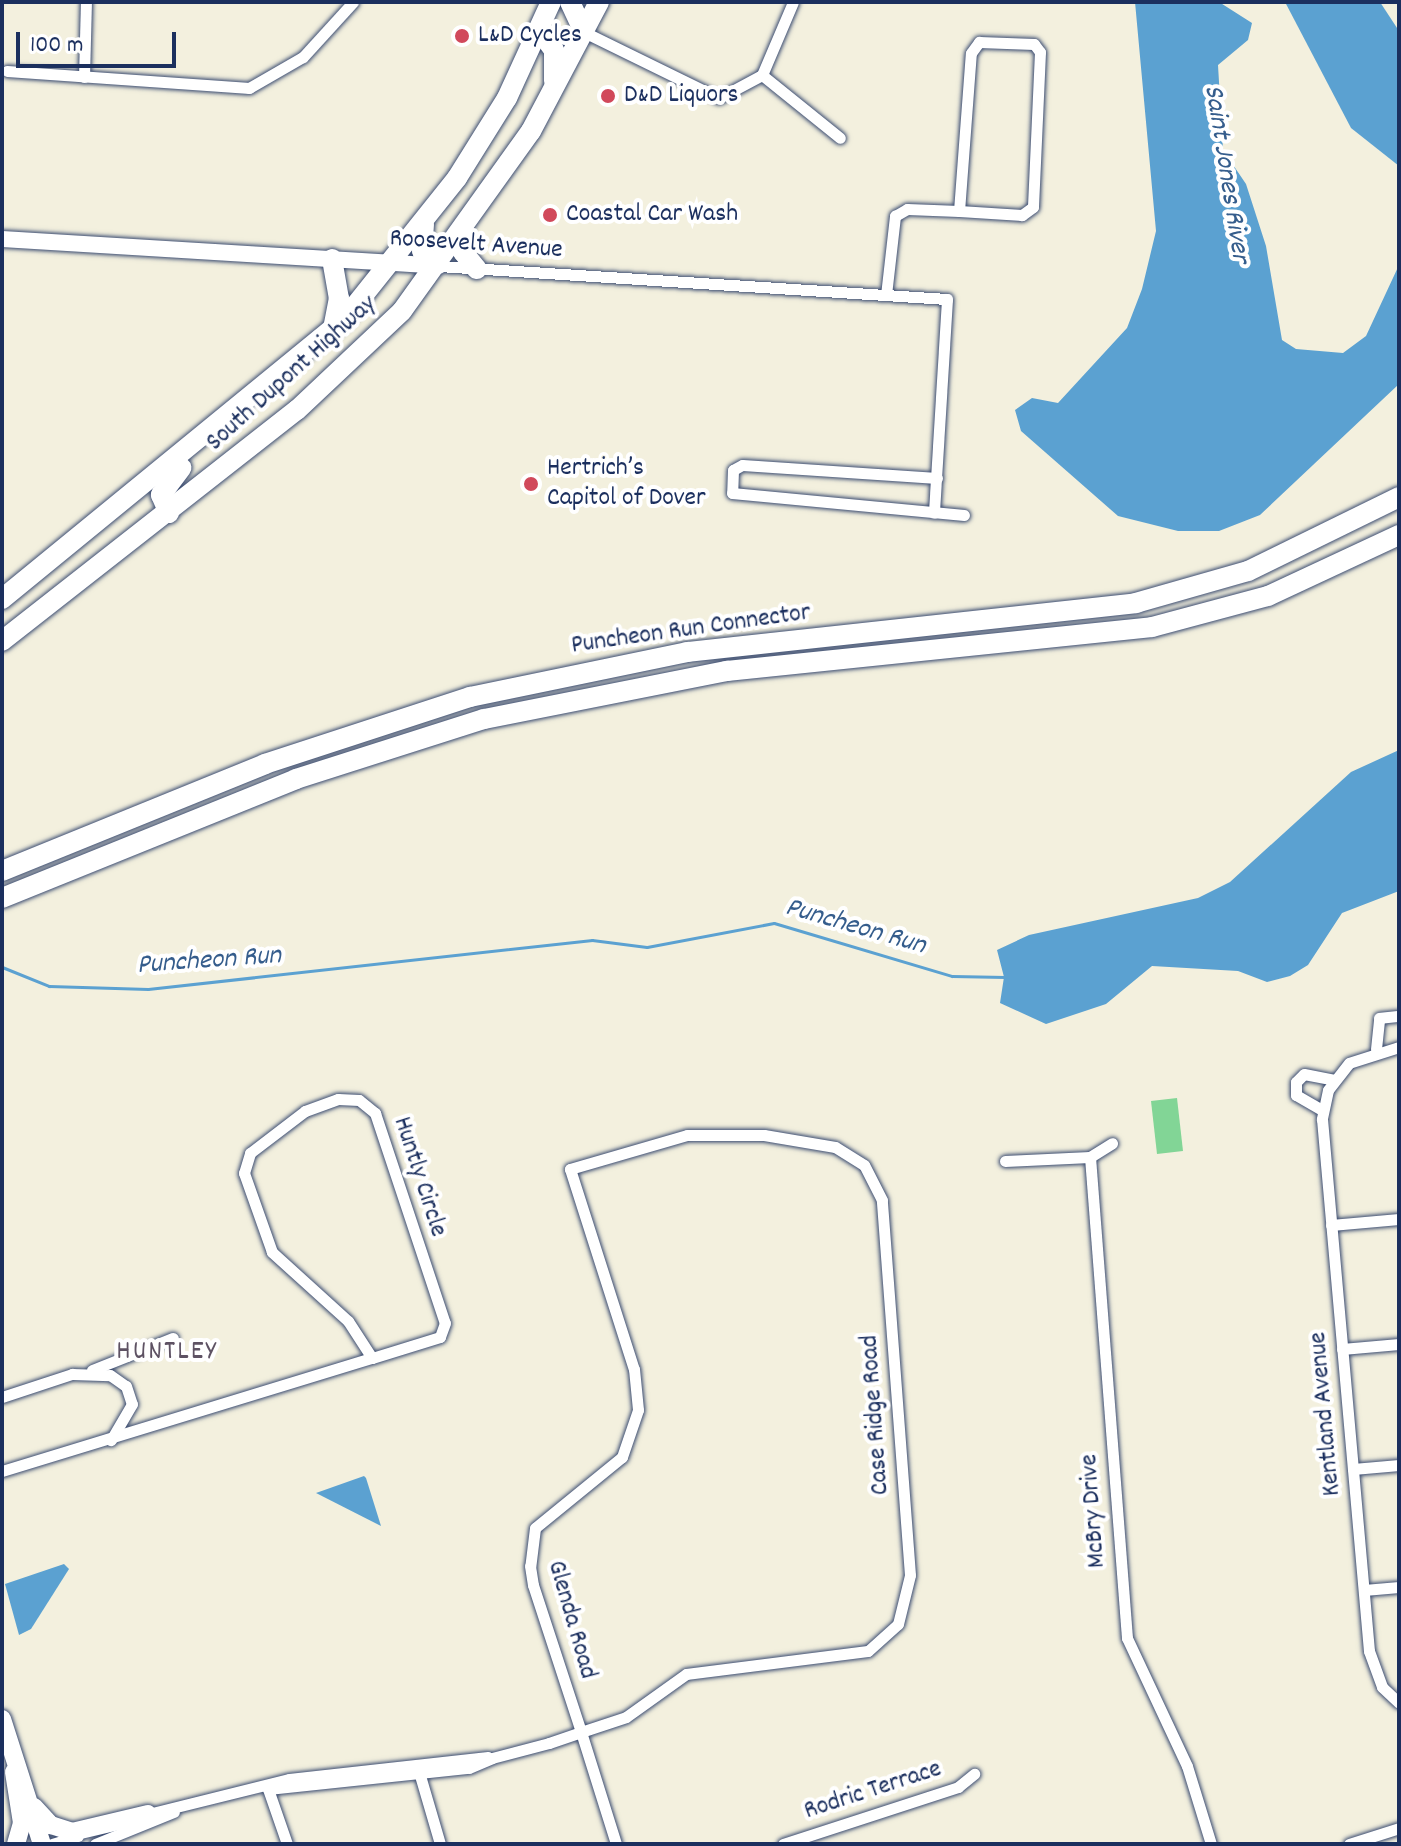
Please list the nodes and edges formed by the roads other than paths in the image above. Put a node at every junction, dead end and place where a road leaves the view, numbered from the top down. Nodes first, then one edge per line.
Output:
1 (86, 2) edge
2 (353, 2) edge
3 (551, 2) edge
4 (570, 2) edge
5 (599, 2) edge
6 (793, 2) edge
7 (540, 31) junction
8 (584, 32) junction
9 (7, 71) dead end
10 (762, 75) junction
11 (84, 77) junction
12 (553, 93) junction
13 (840, 138) dead end
14 (959, 211) junction
15 (424, 224) junction
16 (463, 232) junction
17 (2, 239) edge
18 (332, 259) junction
19 (393, 263) junction
20 (435, 266) junction
21 (477, 269) junction
22 (886, 295) junction
23 (333, 329) junction
24 (271, 384) junction
25 (937, 478) junction
26 (1399, 497) edge
27 (169, 513) junction
28 (934, 513) junction
29 (964, 515) dead end
30 (1399, 535) edge
31 (2, 601) edge
32 (2, 641) edge
33 (2, 871) edge
34 (2, 898) edge
35 (1399, 1016) edge
36 (1399, 1047) edge
37 (1376, 1049) junction
38 (1334, 1080) junction
39 (1322, 1110) junction
40 (1112, 1143) dead end
41 (1090, 1157) junction
42 (1005, 1161) dead end
43 (570, 1169) joint
44 (1399, 1219) edge
45 (1331, 1225) junction
46 (173, 1338) dead end
47 (1399, 1344) edge
48 (1342, 1349) junction
49 (372, 1358) junction
50 (86, 1372) junction
51 (2, 1397) edge
52 (132, 1404) junction
53 (170, 1423) junction
54 (110, 1441) junction
55 (1399, 1465) edge
56 (1353, 1469) junction
57 (2, 1471) edge
58 (1399, 1587) edge
59 (1364, 1590) junction
60 (1399, 1703) edge
61 (2, 1719) edge
62 (581, 1732) junction
63 (13, 1749) junction
64 (418, 1770) junction
65 (974, 1774) dead end
66 (268, 1789) junction
67 (33, 1805) junction
68 (174, 1812) junction
69 (148, 1814) junction
70 (1399, 1828) edge
71 (1385, 1839) edge
72 (16, 1844) edge
73 (42, 1844) edge
74 (52, 1844) edge
75 (95, 1844) edge
76 (287, 1844) edge
77 (440, 1844) edge
78 (616, 1844) edge
79 (783, 1844) edge
80 (1211, 1844) edge
81 (1349, 1844) edge

1 - 11 street
2 - 11 street
3 - 7 highway, South Dupont Highway
4 - 8 highway
5 - 8 highway, South Dupont Highway
6 - 10 street
7 - 12 highway
7 - 15 highway, South Dupont Highway
8 - 10 street
8 - 12 highway, South Dupont Highway
9 - 11 street
10 - 13 street
12 - 16 highway, South Dupont Highway
14 - 14 street
14 - 22 street
15 - 19 highway, South Dupont Highway
15 - 20 highway
16 - 20 highway, South Dupont Highway
16 - 21 highway
17 - 18 street, Roosevelt Avenue
18 - 19 street, Roosevelt Avenue
18 - 23 highway
19 - 20 street, Roosevelt Avenue
19 - 23 highway, South Dupont Highway
20 - 21 street, Roosevelt Avenue
20 - 27 highway, South Dupont Highway
21 - 22 street, Roosevelt Avenue
22 - 25 street, Roosevelt Avenue
23 - 24 highway, South Dupont Highway
24 - 27 highway
24 - 31 highway, South Dupont Highway
25 - 28 street
25 - 28 street
26 - 33 highway, Puncheon Run Connector
27 - 32 highway, South Dupont Highway
28 - 29 street
30 - 34 highway, Puncheon Run Connector
35 - 37 street
36 - 37 street
37 - 38 street
38 - 39 street, Kentland Avenue
38 - 39 street
39 - 45 street, Kentland Avenue
40 - 41 street
41 - 42 street
41 - 80 street, McBry Drive
43 - 62 street, Glenda Road
43 - 62 street, Case Ridge Road
44 - 45 street
45 - 48 street, Kentland Avenue
46 - 50 street
47 - 48 street
48 - 56 street, Kentland Avenue
49 - 49 street, Huntly Circle
49 - 53 street, Huntly Circle
50 - 51 street
50 - 52 street
52 - 53 street
52 - 54 street
53 - 54 street, Huntly Circle
54 - 57 street, Huntly Circle
55 - 56 street
56 - 59 street, Kentland Avenue
58 - 59 street
59 - 60 street, Kentland Avenue
61 - 63 main road
62 - 64 street, Case Ridge Road
62 - 78 street, Glenda Road
63 - 67 main road
63 - 72 main road
64 - 66 street, Case Ridge Road
64 - 77 street
65 - 79 street, Rodric Terrace
66 - 68 street, Case Ridge Road
66 - 76 street
67 - 69 main road
67 - 73 main road
68 - 69 street
68 - 75 street
69 - 74 street
70 - 71 street
71 - 81 street

